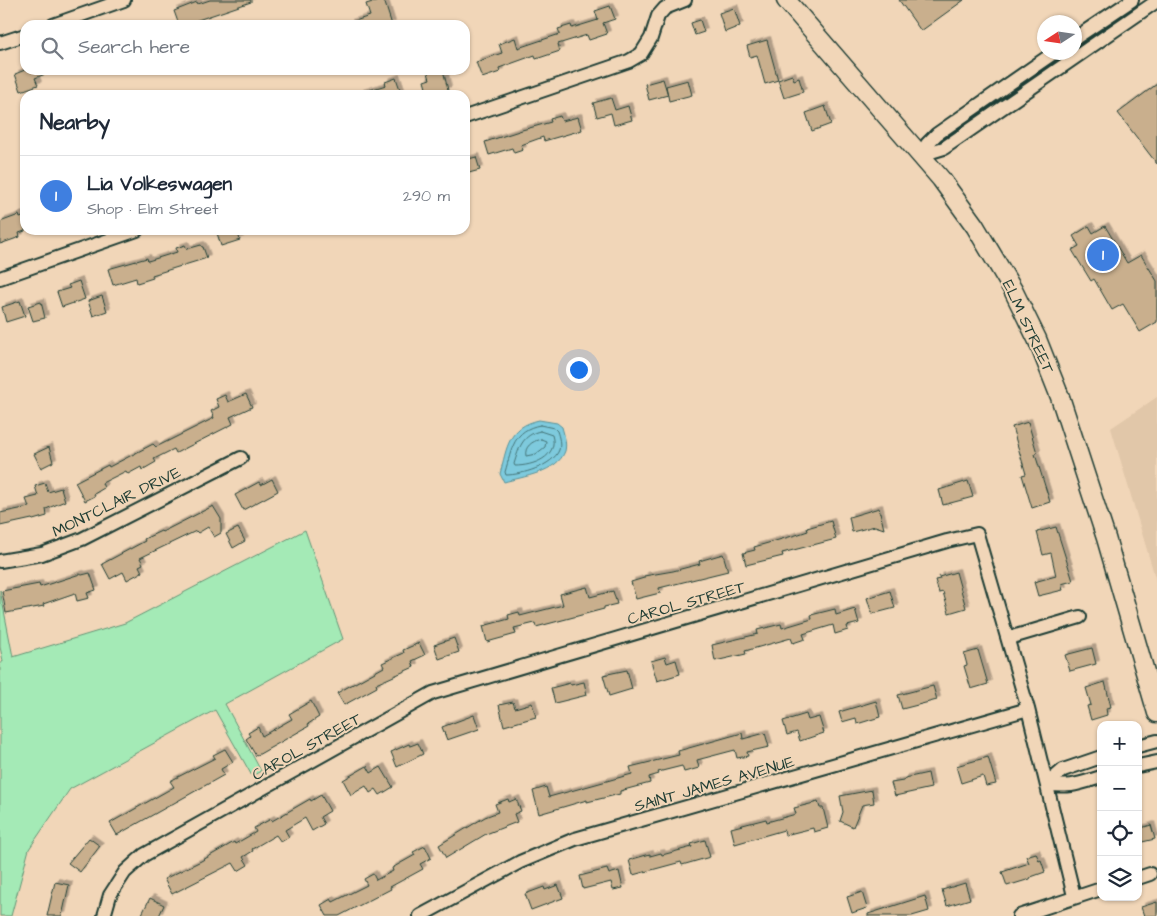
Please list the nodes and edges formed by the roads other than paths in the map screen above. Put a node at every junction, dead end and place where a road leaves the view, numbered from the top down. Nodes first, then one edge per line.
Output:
1 (124, 0) edge
2 (685, 0) edge
3 (786, 0) edge
4 (1132, 0) edge
5 (1157, 1) edge
6 (67, 20) edge
7 (1082, 34) edge
8 (20, 37) edge
9 (0, 44) edge
10 (1043, 60) edge
11 (470, 115) edge
12 (920, 155) junction
13 (123, 235) edge
14 (0, 278) edge
15 (242, 458) dead end
16 (0, 561) edge
17 (1080, 617) dead end
18 (1008, 638) junction
19 (1028, 709) junction
20 (1157, 713) edge
21 (1157, 741) edge
22 (1142, 745) edge
23 (1097, 759) edge
24 (1157, 762) edge
25 (1142, 765) edge
26 (1097, 778) edge
27 (1046, 784) junction
28 (1097, 890) edge
29 (1074, 896) junction
30 (104, 916) edge
31 (420, 916) edge
32 (1019, 916) edge

1 - 6 street
2 - 11 street
3 - 12 main road, ELM STREET
4 - 7 street
5 - 12 street
8 - 9 street
10 - 12 street
12 - 20 main road, ELM STREET
13 - 14 street
15 - 16 street, MONTCLAIR DRIVE
17 - 18 street
18 - 19 street, CAROL STREET
18 - 30 street, CAROL STREET
19 - 27 street, CAROL STREET
19 - 31 street, SAINT JAMES AVENUE
21 - 22 street
23 - 27 street
24 - 25 street
26 - 27 street
27 - 29 street, CAROL STREET
28 - 29 street
29 - 32 street

